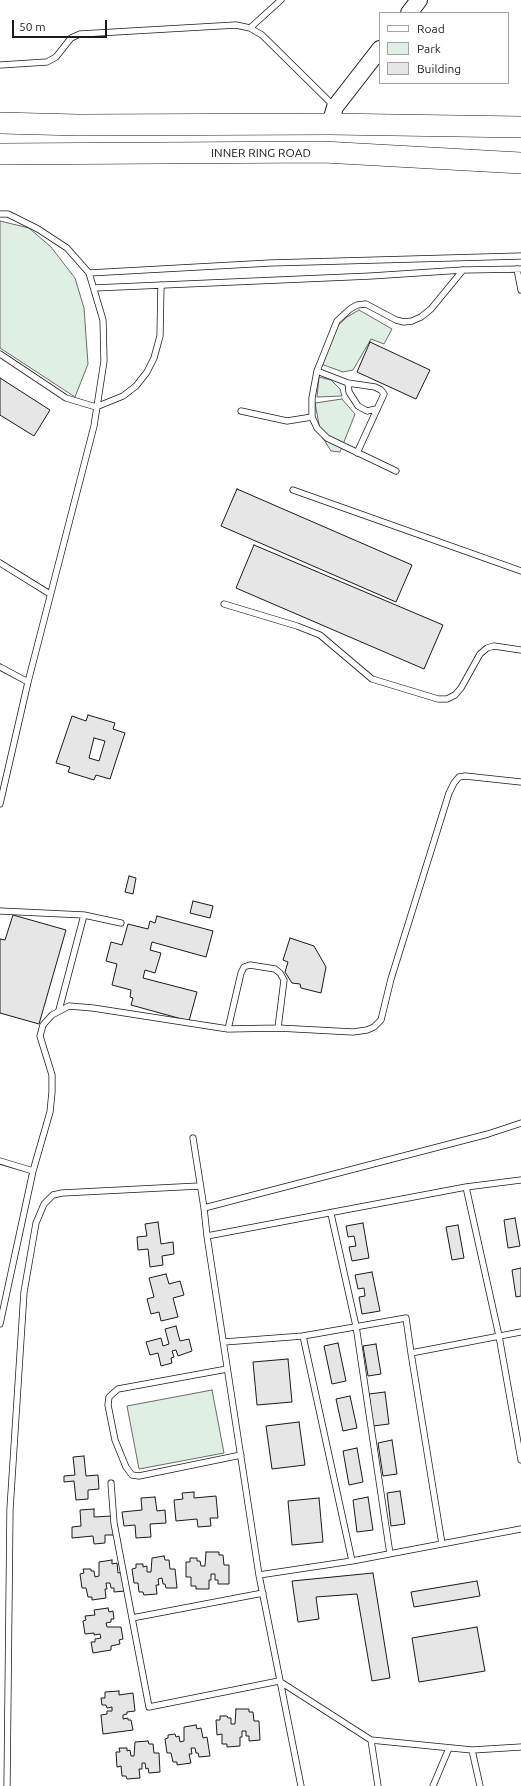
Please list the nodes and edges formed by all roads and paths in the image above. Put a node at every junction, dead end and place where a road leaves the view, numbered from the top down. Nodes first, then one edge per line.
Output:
1 (281, 0) edge
2 (419, 0) edge
3 (410, 12) edge
4 (250, 28) junction
5 (379, 51) edge
6 (0, 65) edge
7 (332, 116) junction
8 (0, 123) edge
9 (521, 127) edge
10 (0, 154) edge
11 (521, 163) edge
12 (0, 214) edge
13 (521, 256) edge
14 (519, 269) edge
15 (463, 270) junction
16 (89, 272) junction
17 (161, 285) junction
18 (94, 288) junction
19 (521, 290) edge
20 (0, 354) edge
21 (317, 371) junction
22 (348, 383) junction
23 (96, 407) junction
24 (376, 410) junction
25 (241, 411) dead end
26 (312, 417) junction
27 (357, 453) junction
28 (396, 471) dead end
29 (293, 490) dead end
30 (0, 563) edge
31 (521, 571) edge
32 (50, 594) junction
33 (224, 604) dead end
34 (521, 650) edge
35 (0, 667) edge
36 (28, 682) junction
37 (521, 782) edge
38 (0, 804) edge
39 (0, 911) edge
40 (84, 915) junction
41 (121, 923) dead end
42 (59, 1010) junction
43 (278, 1028) junction
44 (228, 1029) junction
45 (521, 1123) edge
46 (193, 1138) dead end
47 (0, 1161) edge
48 (33, 1171) junction
49 (521, 1180) edge
50 (199, 1186) junction
51 (466, 1187) junction
52 (204, 1208) junction
53 (331, 1214) junction
54 (207, 1236) junction
55 (0, 1324) edge
56 (356, 1326) junction
57 (521, 1332) edge
58 (303, 1336) junction
59 (499, 1336) junction
60 (224, 1342) junction
61 (411, 1353) junction
62 (227, 1368) junction
63 (241, 1455) junction
64 (521, 1460) edge
65 (111, 1483) dead end
66 (521, 1529) edge
67 (442, 1544) junction
68 (390, 1554) junction
69 (352, 1561) junction
70 (259, 1575) junction
71 (263, 1593) junction
72 (132, 1618) junction
73 (279, 1681) junction
74 (371, 1740) junction
75 (521, 1747) edge
76 (449, 1748) junction
77 (472, 1750) junction
78 (7, 1786) edge
79 (301, 1786) edge
80 (378, 1786) edge
81 (433, 1786) edge
82 (480, 1786) edge

1 - 4 lane
2 - 3 street
4 - 6 lane
4 - 7 lane
5 - 7 street
7 - 8 highway
7 - 9 highway
10 - 11 highway, INNER RING ROAD
12 - 16 lane
13 - 16 lane
14 - 15 lane
14 - 19 lane
15 - 17 lane
15 - 21 lane
16 - 18 lane
17 - 18 lane
17 - 23 lane
18 - 23 lane
20 - 23 lane
21 - 22 lane
21 - 26 lane
22 - 24 lane
22 - 24 lane
23 - 32 lane
24 - 27 lane
25 - 26 lane
26 - 27 lane
27 - 28 lane
29 - 31 lane
30 - 32 lane
32 - 36 lane
33 - 34 lane
35 - 36 lane
36 - 38 lane
37 - 43 lane
39 - 40 lane
40 - 41 lane
40 - 42 lane
42 - 44 lane
42 - 48 lane
43 - 44 lane
43 - 44 lane
45 - 52 lane
46 - 50 lane
47 - 48 lane
48 - 55 lane
49 - 51 lane
50 - 52 lane
50 - 78 lane
51 - 53 lane
51 - 59 lane
52 - 54 lane
53 - 54 lane
53 - 56 lane
54 - 60 lane
56 - 58 lane
56 - 61 lane
56 - 68 lane
57 - 59 lane
58 - 60 lane
58 - 69 lane
59 - 61 lane
59 - 64 lane
60 - 62 lane
61 - 67 lane
62 - 63 lane
62 - 63 lane
63 - 70 lane
65 - 72 lane
66 - 67 lane
67 - 68 lane
68 - 69 lane
69 - 70 lane
70 - 71 lane
71 - 72 lane
71 - 73 lane
72 - 73 lane
73 - 74 lane
73 - 79 lane
74 - 76 lane
74 - 80 lane
75 - 77 lane
76 - 77 lane
76 - 81 lane
77 - 82 lane

